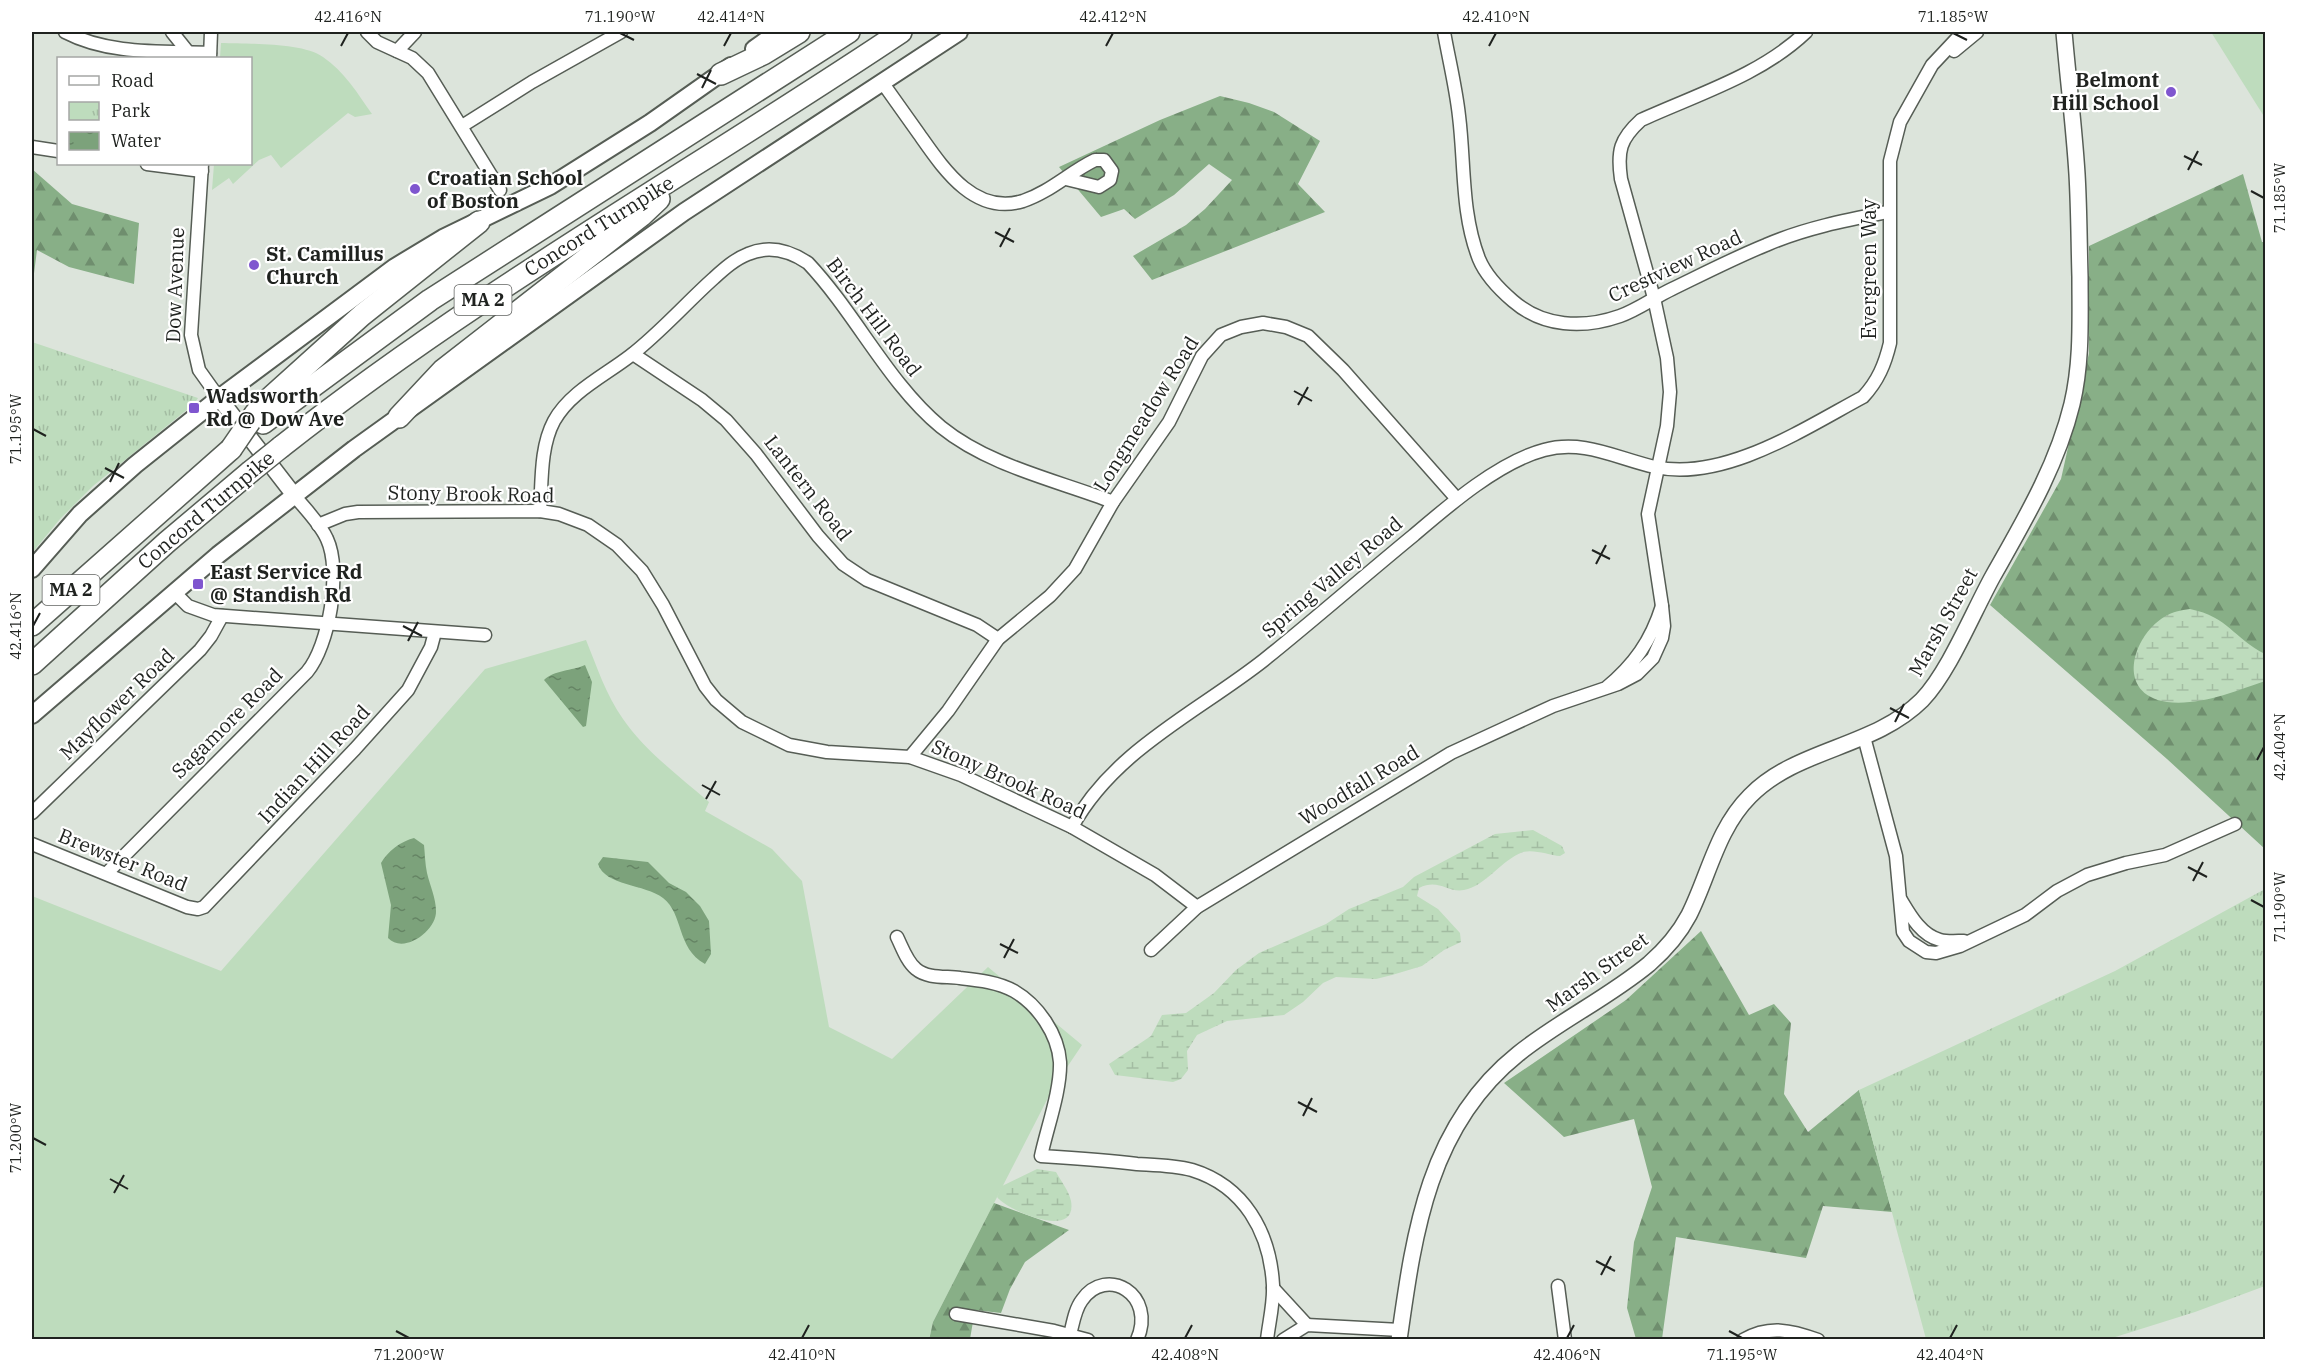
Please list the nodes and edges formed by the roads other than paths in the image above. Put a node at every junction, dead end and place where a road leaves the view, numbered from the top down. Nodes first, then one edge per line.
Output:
1 (65, 32) edge
2 (172, 32) edge
3 (211, 32) edge
4 (367, 32) edge
5 (414, 32) edge
6 (621, 32) edge
7 (778, 32) edge
8 (799, 32) edge
9 (849, 32) edge
10 (901, 32) edge
11 (959, 32) edge
12 (1444, 32) edge
13 (1806, 32) edge
14 (1963, 32) edge
15 (1977, 32) edge
16 (2064, 32) edge
17 (397, 51) junction
18 (188, 52) junction
19 (210, 56) edge
20 (1932, 65) junction
21 (721, 74) junction
22 (882, 82) junction
23 (462, 126) junction
24 (32, 147) edge
25 (57, 151) edge
26 (165, 165) edge
27 (694, 165) junction
28 (202, 167) edge
29 (1066, 179) dead end
30 (500, 190) dead end
31 (1888, 212) junction
32 (479, 222) junction
33 (1654, 298) junction
34 (633, 354) junction
35 (219, 398) junction
36 (399, 417) junction
37 (259, 419) junction
38 (1656, 468) junction
39 (294, 495) junction
40 (1457, 499) junction
41 (1113, 502) junction
42 (540, 511) junction
43 (318, 525) junction
44 (32, 569) edge
45 (333, 579) joint
46 (174, 592) junction
47 (222, 616) junction
48 (328, 623) junction
49 (32, 625) edge
50 (435, 632) junction
51 (485, 635) dead end
52 (998, 639) junction
53 (32, 664) edge
54 (32, 715) edge
55 (1864, 737) junction
56 (910, 757) junction
57 (32, 813) edge
58 (2235, 824) dead end
59 (1072, 827) junction
60 (32, 843) edge
61 (107, 873) junction
62 (1901, 899) junction
63 (1197, 907) junction
64 (201, 908) joint
65 (897, 937) dead end
66 (1977, 939) junction
67 (1150, 950) dead end
68 (1558, 1286) dead end
69 (1273, 1288) junction
70 (956, 1314) dead end
71 (1307, 1325) junction
72 (1070, 1335) junction
73 (1400, 1335) edge
74 (1088, 1340) edge
75 (1137, 1340) edge
76 (1267, 1340) edge
77 (1283, 1340) edge
78 (1565, 1340) edge
79 (1743, 1340) edge
80 (1818, 1340) edge

1 - 18 street
2 - 18 street
3 - 19 street
4 - 17 street
5 - 17 street
6 - 23 street
7 - 21 main road
8 - 21 highway
9 - 37 highway, Concord Turnpike / MA 2
10 - 27 highway, Concord Turnpike / MA 2
11 - 22 main road, Concord Turnpike
12 - 33 street, Crestview Road
13 - 33 street, Woodfall Road
14 - 20 street, Evergreen Way
15 - 20 street, Evergreen Way
16 - 55 street, Marsh Street
17 - 23 street
18 - 19 street
20 - 31 street, Evergreen Way
21 - 32 main road
22 - 29 street
22 - 36 main road, Concord Turnpike
23 - 30 street
24 - 25 street
26 - 28 street
27 - 36 highway
27 - 53 highway, Concord Turnpike / MA 2, bridge
28 - 35 street, Dow Avenue
31 - 33 street, Crestview Road
31 - 38 street, Evergreen Way
32 - 35 main road
32 - 37 highway
33 - 38 street, Woodfall Road
34 - 41 street, Birch Hill Road
34 - 42 street, Birch Hill Road
34 - 52 street, Lantern Road
35 - 39 street, Dow Avenue
35 - 44 main road
36 - 39 main road, Concord Turnpike
37 - 49 highway, Concord Turnpike / MA 2, bridge
38 - 40 street, Spring Valley Road
38 - 63 street, Woodfall Road
39 - 43 street, Dow Avenue
39 - 46 main road, Concord Turnpike
40 - 41 street, Longmeadow Road
40 - 59 street, Spring Valley Road
41 - 52 street, Longmeadow Road
42 - 43 street, Stony Brook Road
42 - 56 street, Stony Brook Road
43 - 45 street, Dow Avenue
45 - 48 street, Sagamore Road
46 - 47 street
46 - 54 main road, Concord Turnpike
47 - 48 street
47 - 57 street, Mayflower Road
48 - 50 street
48 - 61 street, Sagamore Road
50 - 51 street
50 - 64 street, Indian Hill Road
52 - 56 street, Longmeadow Road
55 - 62 street
55 - 73 street, Marsh Street
56 - 59 street, Stony Brook Road
58 - 66 street
59 - 63 street, Stony Brook Road
60 - 61 street, Brewster Road
61 - 64 street, Brewster Road
62 - 66 street
62 - 66 street
63 - 67 street, Woodfall Road
65 - 69 street
68 - 78 street
69 - 71 street
69 - 76 street
70 - 72 street
71 - 73 street
71 - 77 street
72 - 74 street
72 - 75 street
79 - 80 street

